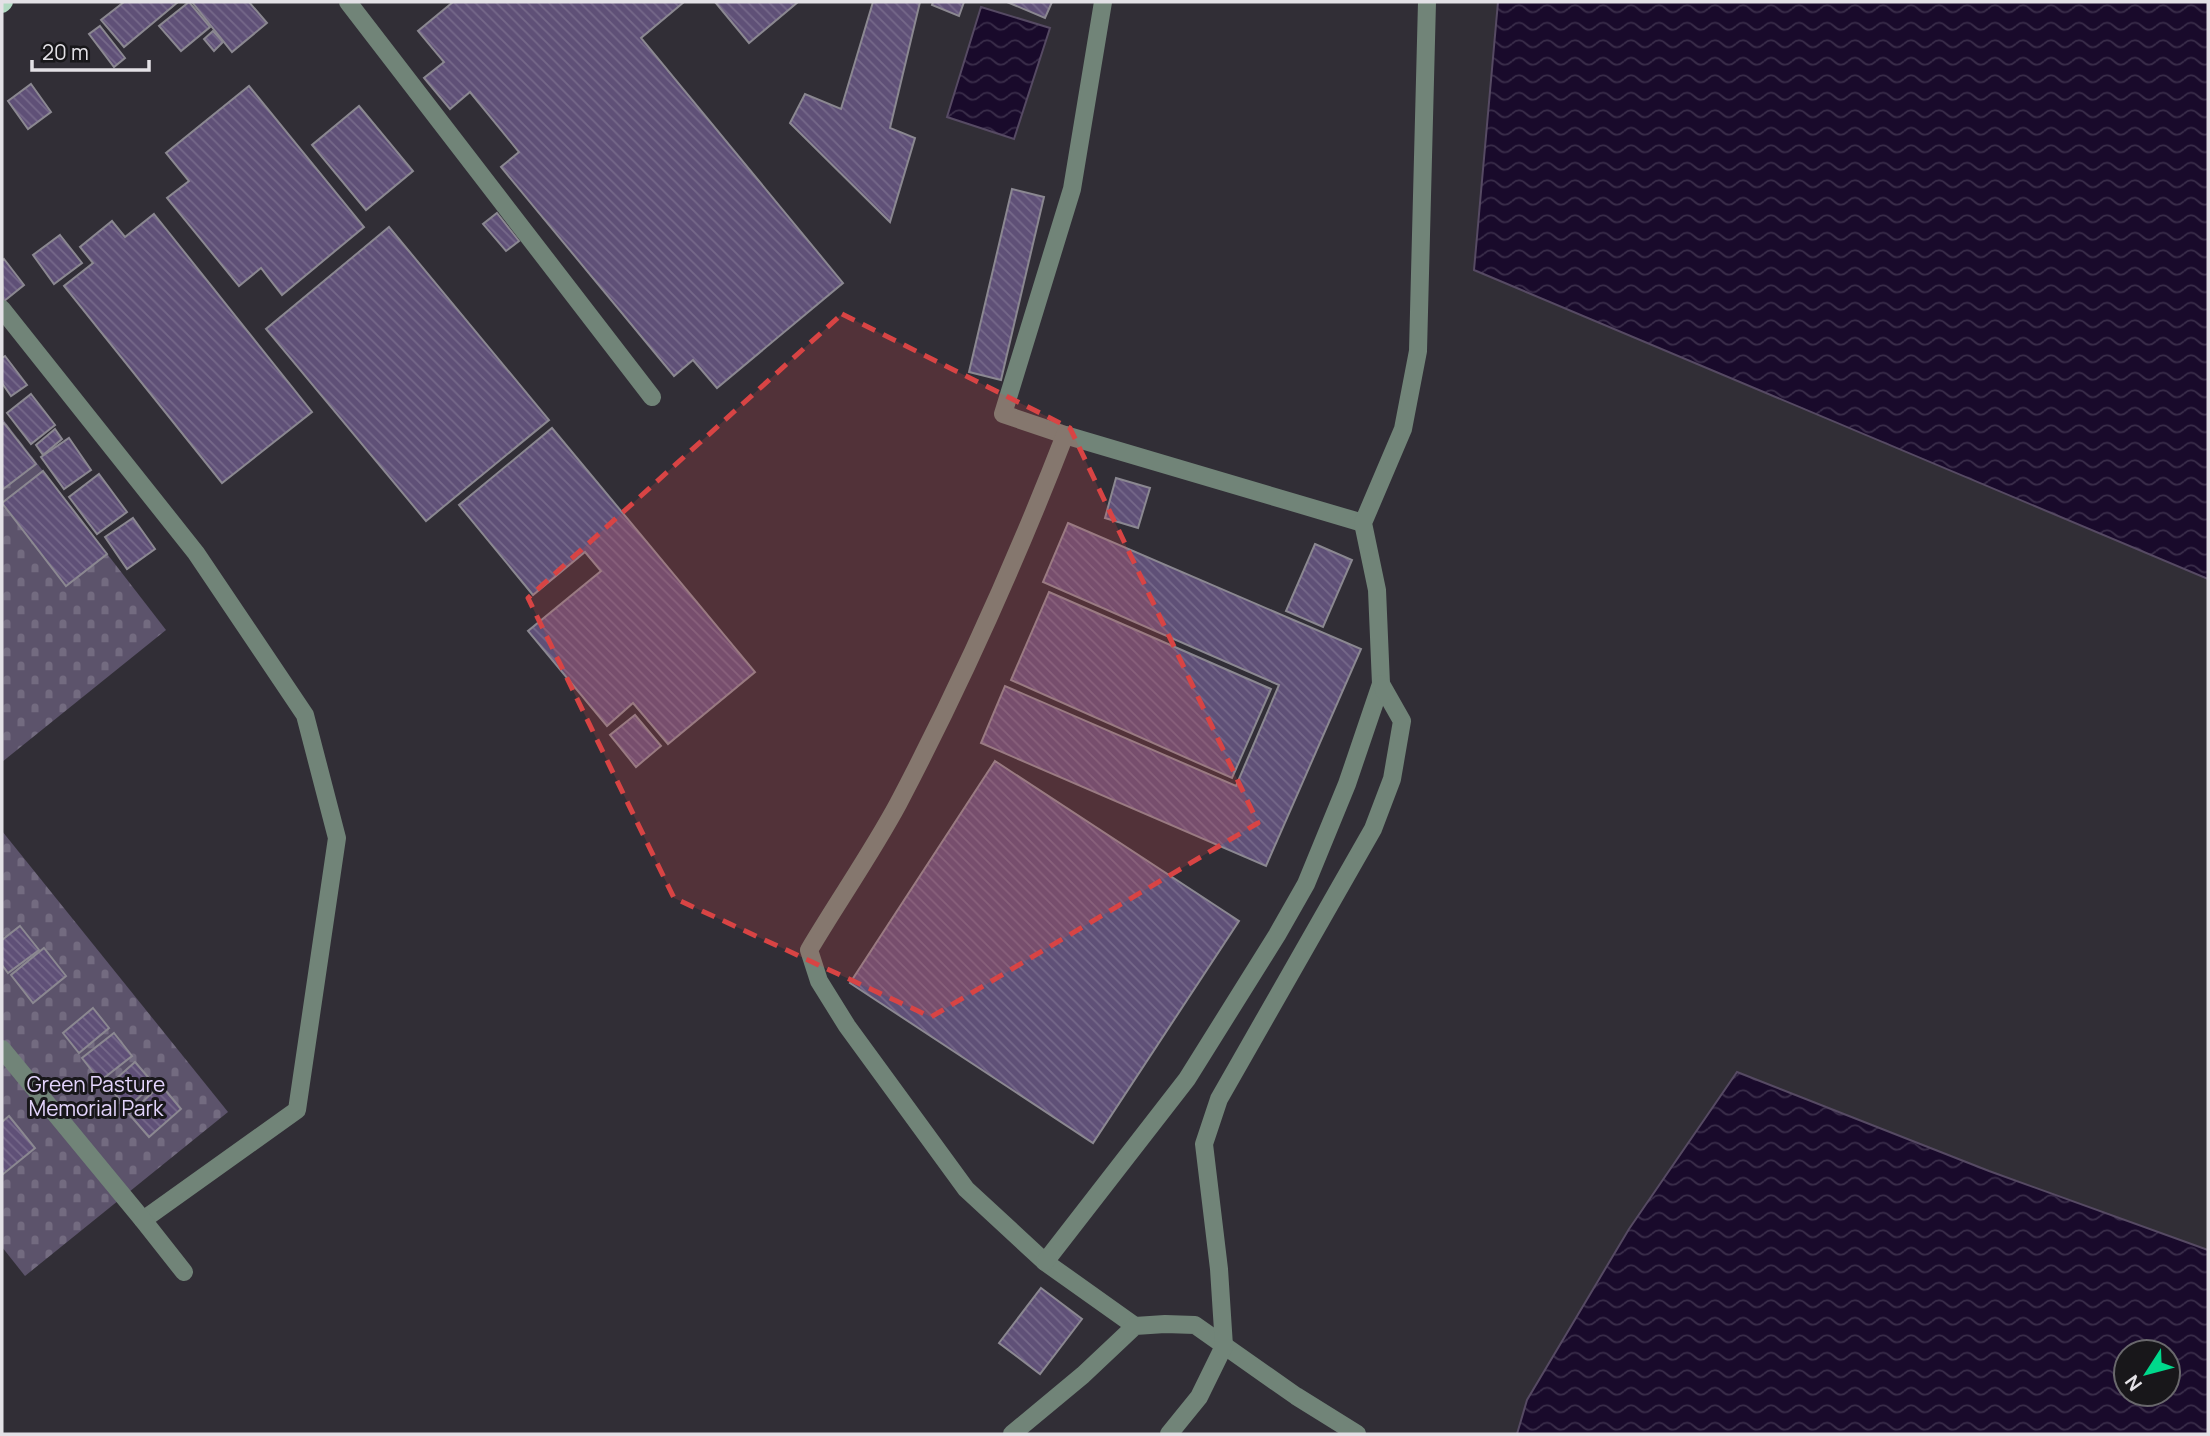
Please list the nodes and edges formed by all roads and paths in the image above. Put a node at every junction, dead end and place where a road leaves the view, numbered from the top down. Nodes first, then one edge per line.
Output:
1 (348, 2) edge
2 (1104, 2) edge
3 (1427, 2) edge
4 (2, 309) edge
5 (652, 397) dead end
6 (1065, 435) junction
7 (1363, 523) junction
8 (1381, 684) junction
9 (2, 1049) edge
10 (143, 1220) junction
11 (1045, 1262) junction
12 (184, 1272) dead end
13 (1135, 1326) junction
14 (1224, 1346) junction
15 (1012, 1434) edge
16 (1169, 1434) edge
17 (1357, 1434) edge

1 - 5 lane
2 - 6 lane
3 - 7 lane
4 - 10 lane
6 - 7 lane
6 - 11 lane
7 - 8 lane
8 - 11 lane
8 - 14 lane
9 - 10 lane
10 - 12 lane
11 - 13 lane
13 - 14 lane
13 - 15 lane
14 - 16 lane
14 - 17 lane

